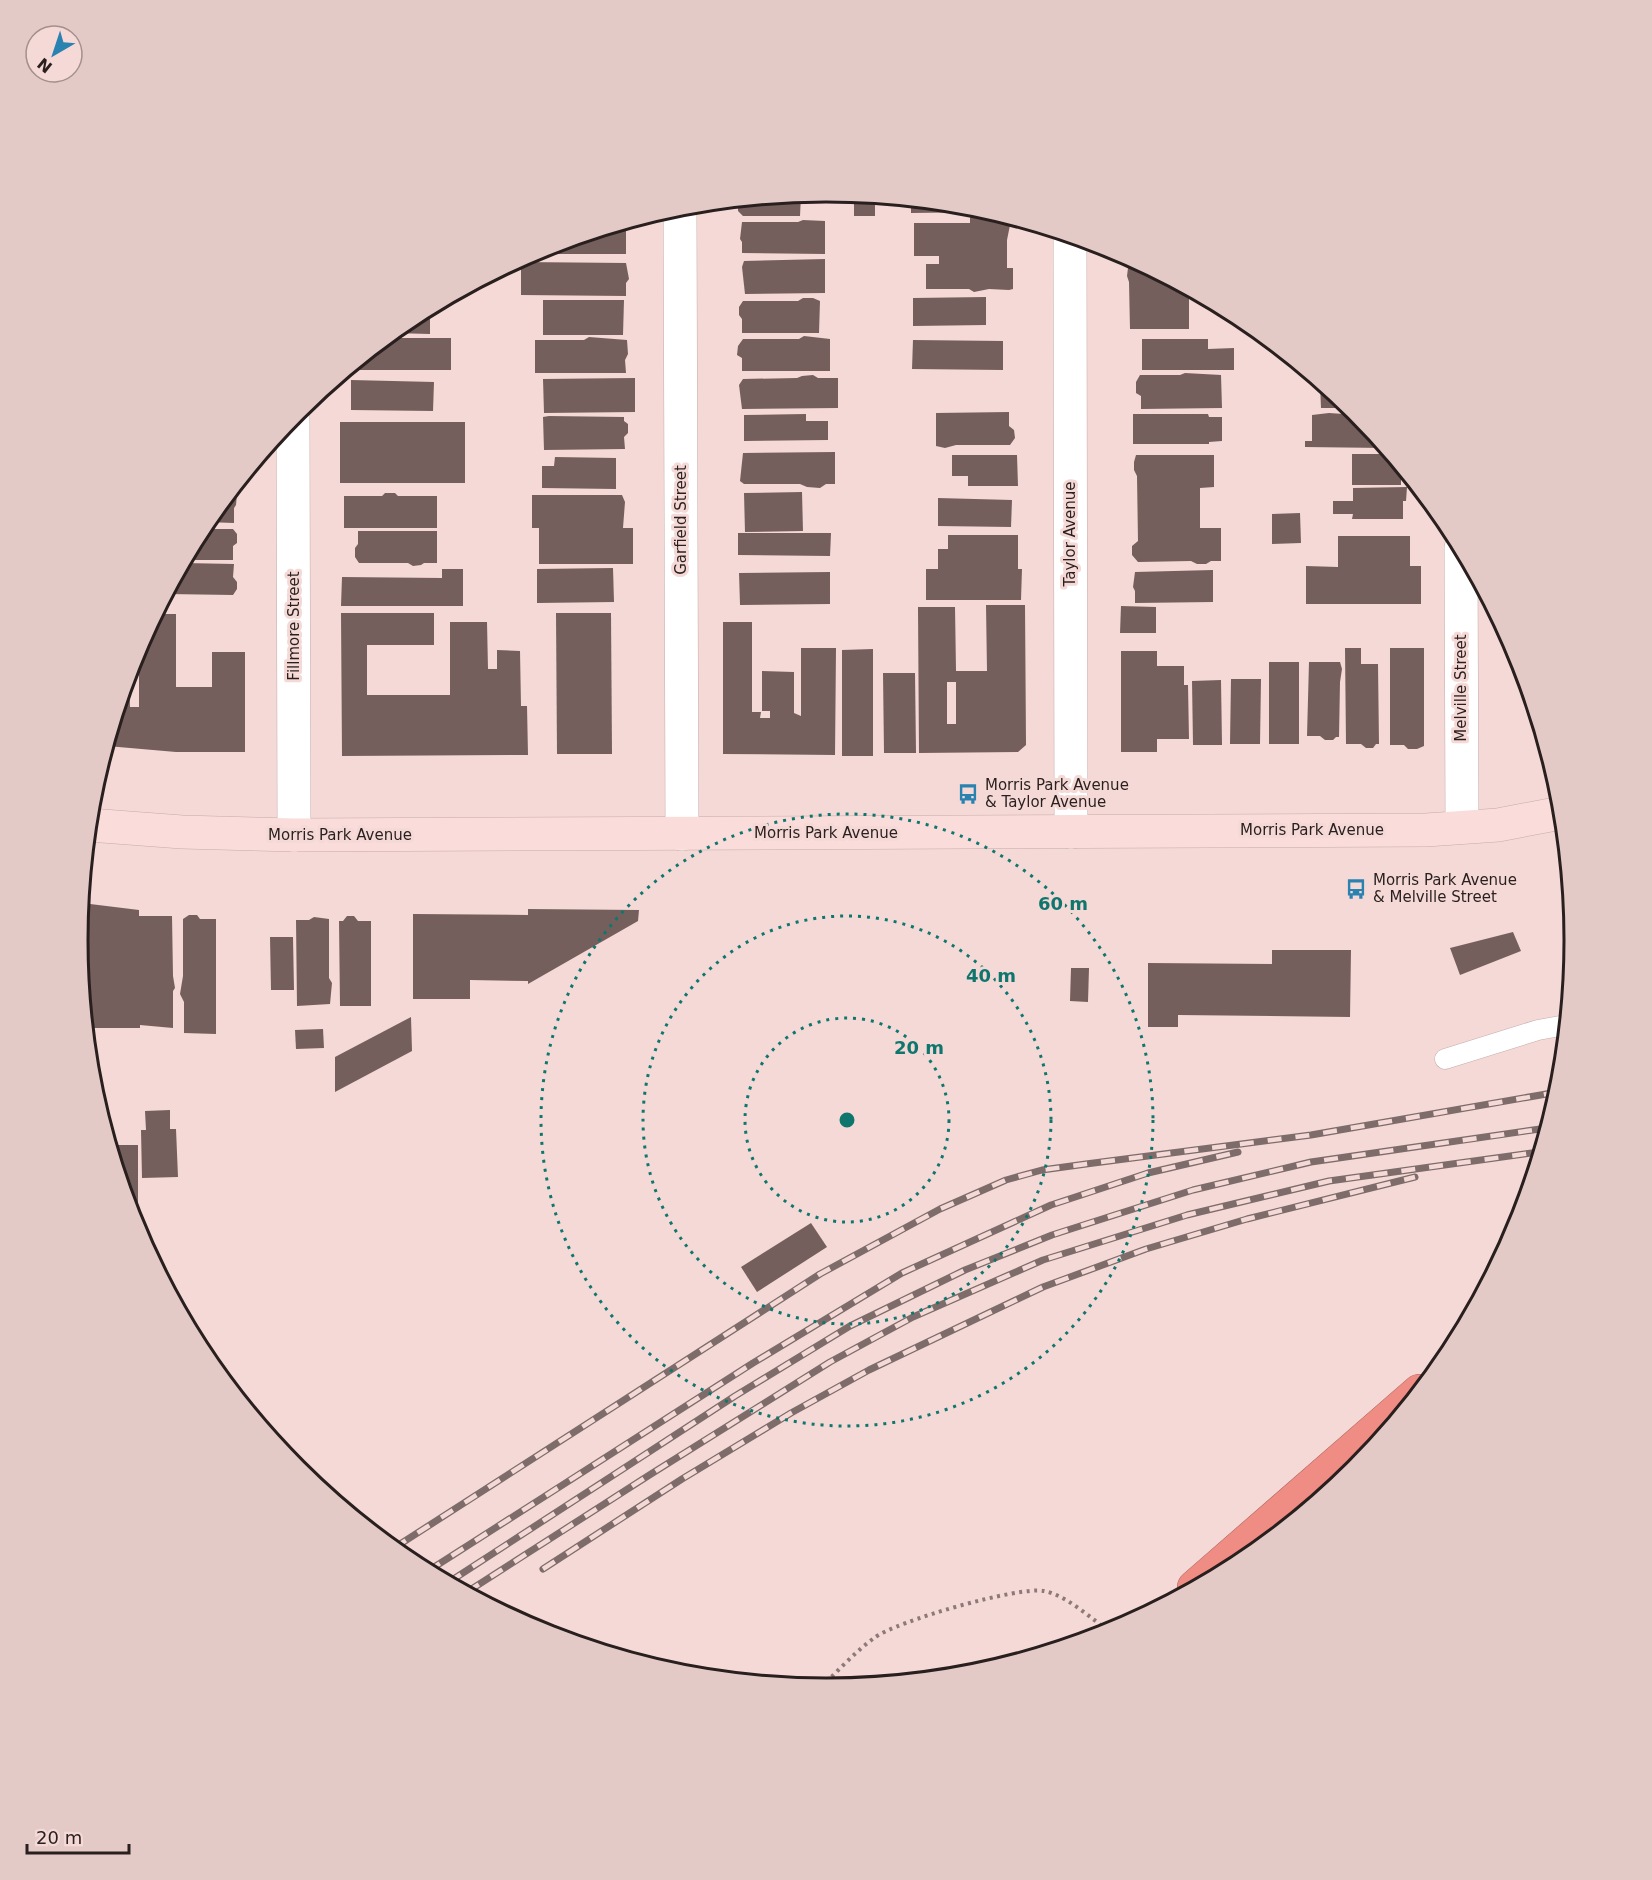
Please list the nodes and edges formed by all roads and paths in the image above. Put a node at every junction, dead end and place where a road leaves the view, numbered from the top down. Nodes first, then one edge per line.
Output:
1 (680, 217) edge
2 (1070, 245) edge
3 (293, 432) edge
4 (1461, 565) edge
5 (1552, 815) edge
6 (98, 826) edge
7 (1462, 828) junction
8 (1071, 831) junction
9 (682, 834) junction
10 (294, 835) junction
11 (1558, 1026) edge
12 (1445, 1059) dead end
13 (1383, 1422) edge
14 (1225, 1560) edge
15 (1099, 1624) edge
16 (832, 1678) edge

1 - 9 street, Garfield Street
2 - 8 street, Taylor Avenue
3 - 10 street, Fillmore Street
4 - 7 street, Melville Street
5 - 7 main road, Morris Park Avenue
6 - 10 main road, Morris Park Avenue
7 - 8 main road, Morris Park Avenue
8 - 9 main road, Morris Park Avenue
9 - 10 main road, Morris Park Avenue
11 - 12 lane
13 - 14 highway
15 - 16 path

